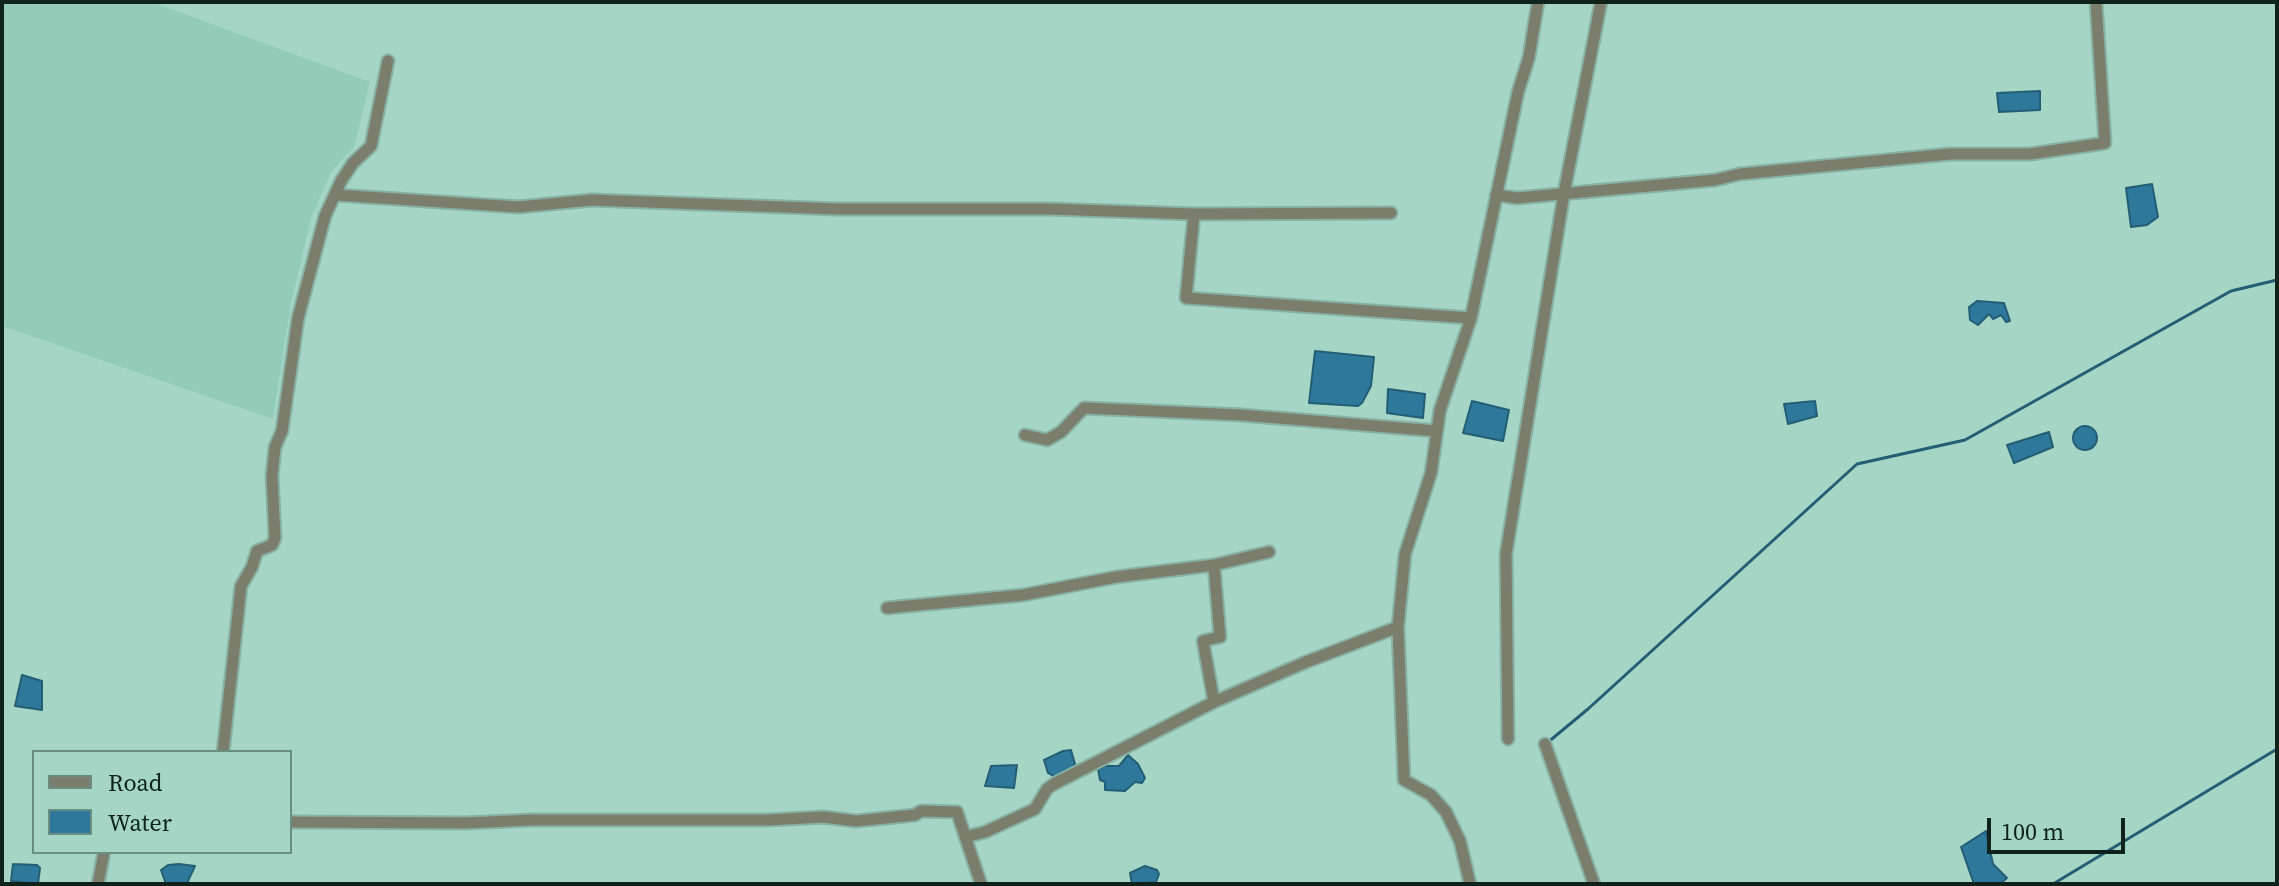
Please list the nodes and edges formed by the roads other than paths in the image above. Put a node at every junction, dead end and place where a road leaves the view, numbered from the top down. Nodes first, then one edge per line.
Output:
1 (1538, 2) edge
2 (1601, 2) edge
3 (2096, 2) edge
4 (388, 61) dead end
5 (1564, 193) junction
6 (336, 195) junction
7 (1496, 195) junction
8 (1391, 213) dead end
9 (1194, 214) junction
10 (1471, 318) junction
11 (1437, 431) junction
12 (1025, 435) dead end
13 (1269, 552) dead end
14 (1214, 565) junction
15 (887, 608) dead end
16 (1398, 627) junction
17 (1214, 702) junction
18 (1508, 739) dead end
19 (1545, 744) dead end
20 (223, 750) edge
21 (292, 822) edge
22 (965, 837) junction
23 (104, 854) edge
24 (98, 884) edge
25 (981, 884) edge
26 (1470, 884) edge
27 (1594, 884) edge

1 - 7 street
2 - 5 street
3 - 5 street
4 - 6 street
5 - 7 street
5 - 18 street
6 - 9 street
6 - 20 street
7 - 10 street
8 - 9 street
9 - 10 street
10 - 11 street
11 - 12 street
11 - 16 street
13 - 14 street
14 - 15 street
14 - 17 street
16 - 17 street
16 - 26 street
17 - 22 street
19 - 27 street
21 - 22 street
22 - 25 street
23 - 24 street

